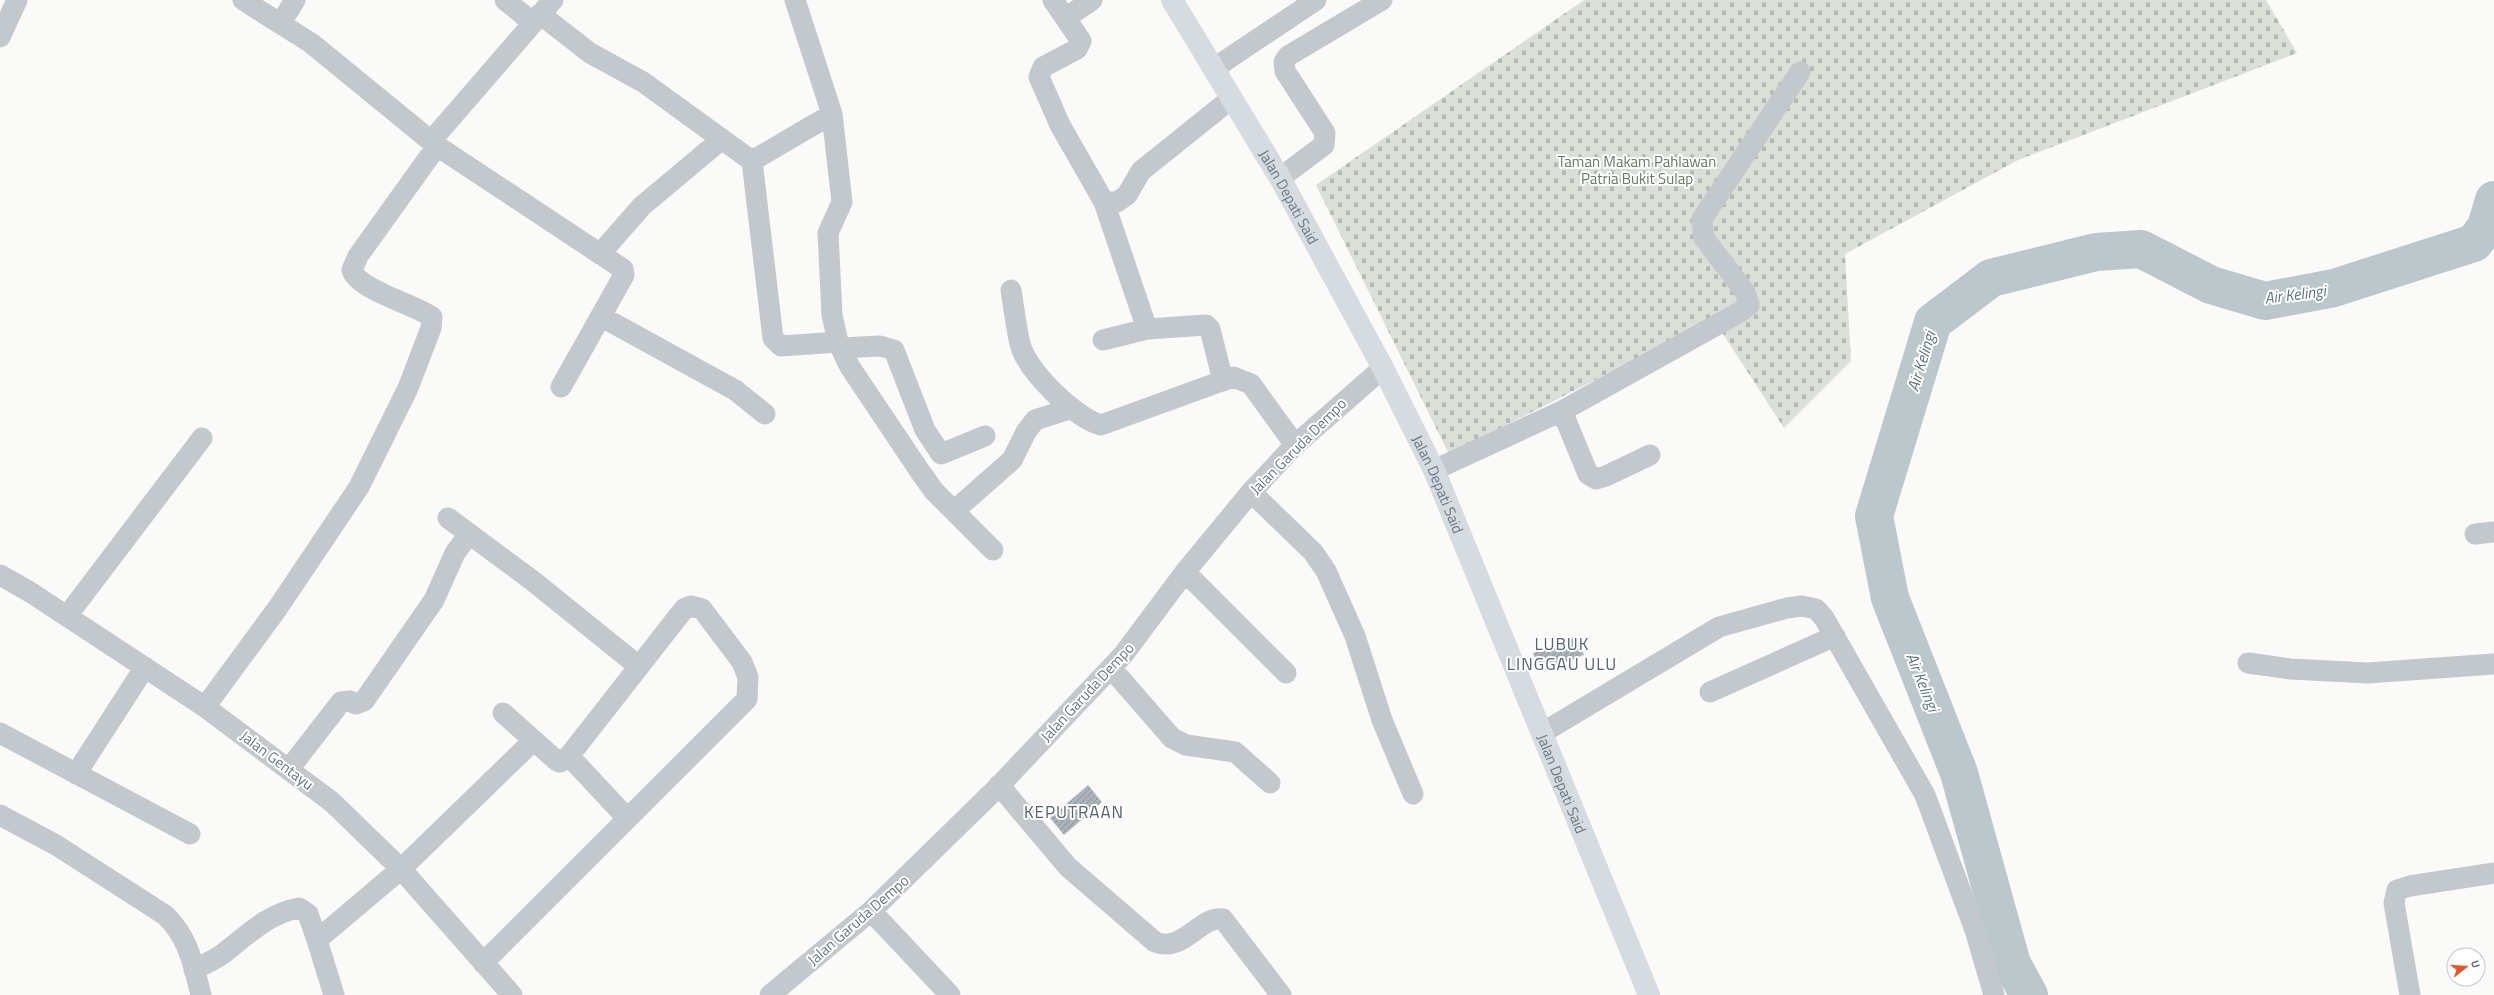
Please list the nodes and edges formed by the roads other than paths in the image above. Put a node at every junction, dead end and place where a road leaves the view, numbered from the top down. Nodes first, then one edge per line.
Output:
1 (17, 0) edge
2 (243, 0) edge
3 (295, 0) edge
4 (505, 0) edge
5 (795, 0) edge
6 (1053, 0) edge
7 (1092, 0) edge
8 (1172, 0) edge
9 (1316, 0) edge
10 (1382, 0) edge
11 (542, 12) edge
12 (1067, 18) junction
13 (281, 23) junction
14 (0, 37) edge
15 (1213, 70) junction
16 (1800, 72) dead end
17 (1232, 98) junction
18 (832, 114) junction
19 (722, 140) junction
20 (434, 144) junction
21 (752, 161) junction
22 (1280, 178) junction
23 (1104, 202) junction
24 (600, 254) junction
25 (1011, 290) dead end
26 (602, 317) junction
27 (1147, 329) junction
28 (1103, 340) dead end
29 (840, 345) junction
30 (1383, 368) junction
31 (1223, 381) junction
32 (561, 387) dead end
33 (1072, 408) junction
34 (1562, 411) junction
35 (765, 414) dead end
36 (985, 436) dead end
37 (202, 438) dead end
38 (1295, 445) junction
39 (941, 454) junction
40 (1650, 455) dead end
41 (1434, 470) junction
42 (921, 473) junction
43 (1251, 492) junction
44 (954, 511) junction
45 (448, 518) dead end
46 (469, 534) junction
47 (993, 550) dead end
48 (1185, 572) junction
49 (0, 575) edge
50 (67, 616) junction
51 (1835, 636) junction
52 (2248, 663) dead end
53 (2494, 664) edge
54 (638, 665) junction
55 (145, 667) junction
56 (1111, 668) junction
57 (1286, 673) dead end
58 (1710, 692) dead end
59 (205, 707) junction
60 (503, 713) dead end
61 (0, 733) edge
62 (1542, 733) junction
63 (533, 741) junction
64 (568, 756) junction
65 (289, 769) junction
66 (76, 774) junction
67 (1270, 783) dead end
68 (999, 785) junction
69 (1413, 794) dead end
70 (0, 815) edge
71 (627, 818) junction
72 (190, 834) dead end
73 (401, 869) junction
74 (2494, 873) edge
75 (871, 911) junction
76 (317, 940) junction
77 (483, 963) junction
78 (194, 970) junction
79 (201, 995) edge
80 (334, 995) edge
81 (512, 995) edge
82 (770, 995) edge
83 (950, 995) edge
84 (1281, 995) edge
85 (1650, 995) edge
86 (1994, 995) edge
87 (2410, 995) edge

1 - 14 street
2 - 13 street
3 - 13 street
4 - 11 street
5 - 18 street
6 - 12 street
7 - 12 street
8 - 15 main road, Jalan Depati Said
9 - 15 street
10 - 22 street
11 - 19 street
11 - 20 street
12 - 23 street
13 - 20 street
15 - 17 main road, Jalan Depati Said
16 - 34 street
17 - 22 main road, Jalan Depati Said
17 - 23 street
18 - 21 street
18 - 29 street
19 - 21 street
19 - 24 street
20 - 24 street
20 - 59 street
21 - 29 street
22 - 30 main road, Jalan Depati Said
23 - 27 street
24 - 26 street
25 - 33 street
26 - 32 street
26 - 35 street
27 - 28 street
27 - 31 street
29 - 39 street
29 - 42 street
30 - 38 street, Jalan Garuda Dempo
30 - 41 main road, Jalan Depati Said
31 - 33 street
31 - 38 street
33 - 44 street
34 - 40 street
34 - 41 street
36 - 39 street
37 - 50 street
38 - 43 street, Jalan Garuda Dempo
39 - 42 street
41 - 62 main road, Jalan Depati Said
42 - 44 street
43 - 48 street, Jalan Garuda Dempo
43 - 69 street
44 - 47 street
45 - 46 street
46 - 54 street
46 - 65 street
48 - 56 street, Jalan Garuda Dempo
48 - 57 street
49 - 50 street, Jalan Gentayu
50 - 55 street, Jalan Gentayu
51 - 58 street
51 - 62 street
51 - 86 street
52 - 53 street
54 - 64 street
54 - 71 street
55 - 59 street, Jalan Gentayu
55 - 66 street
56 - 67 street
56 - 68 street, Jalan Garuda Dempo
59 - 65 street, Jalan Gentayu
60 - 63 street
61 - 66 street
62 - 85 main road, Jalan Depati Said
63 - 64 street
63 - 73 street
64 - 71 street
65 - 73 street, Jalan Gentayu
66 - 72 street
68 - 75 street, Jalan Garuda Dempo
68 - 84 street
70 - 78 street
71 - 77 street
73 - 76 street
73 - 77 street, Jalan Gentayu
74 - 87 street
75 - 82 street, Jalan Garuda Dempo
75 - 83 street
76 - 78 street
76 - 80 street
77 - 81 street, Jalan Gentayu
78 - 79 street

